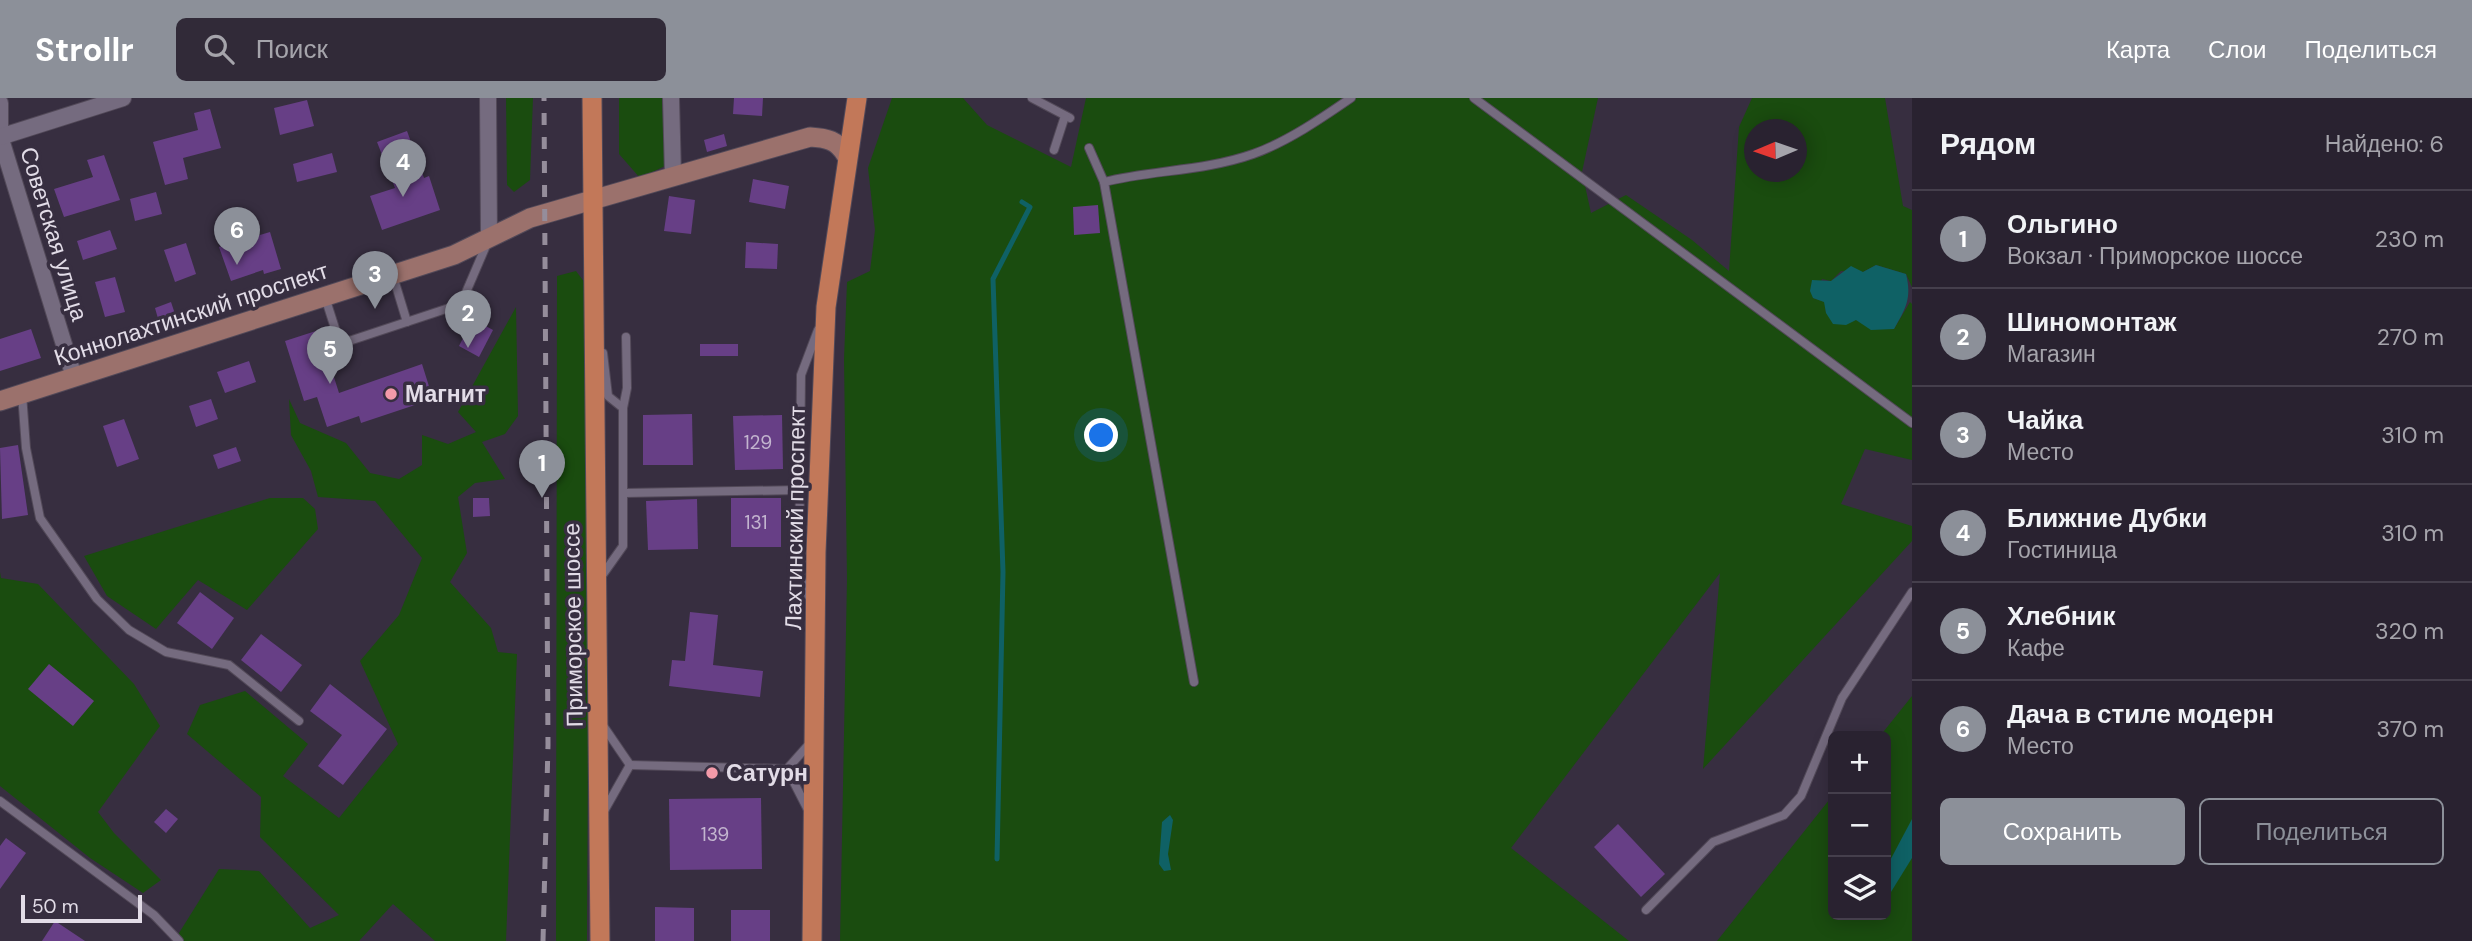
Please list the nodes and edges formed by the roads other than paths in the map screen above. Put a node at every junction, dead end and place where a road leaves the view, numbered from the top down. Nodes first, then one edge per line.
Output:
1 (123, 98) edge
2 (488, 98) edge
3 (592, 98) edge
4 (671, 98) edge
5 (857, 98) edge
6 (1032, 98) edge
7 (1351, 98) edge
8 (1474, 98) edge
9 (0, 103) edge
10 (0, 136) edge
11 (1089, 148) dead end
12 (1054, 150) dead end
13 (846, 155) junction
14 (673, 175) junction
15 (1104, 182) junction
16 (593, 199) junction
17 (489, 238) junction
18 (393, 276) junction
19 (596, 287) junction
20 (325, 297) junction
21 (826, 307) junction
22 (407, 322) junction
23 (626, 337) dead end
24 (74, 377) junction
25 (22, 394) junction
26 (0, 401) edge
27 (623, 408) junction
28 (1912, 423) edge
29 (799, 489) junction
30 (624, 493) junction
31 (595, 585) junction
32 (1912, 593) edge
33 (817, 614) junction
34 (1194, 682) dead end
35 (299, 721) dead end
36 (600, 721) junction
37 (815, 738) junction
38 (630, 765) junction
39 (788, 769) junction
40 (0, 801) edge
41 (601, 817) junction
42 (814, 822) junction
43 (1646, 909) dead end
44 (179, 941) edge
45 (600, 941) edge
46 (812, 941) edge

1 - 10 street
2 - 17 street
3 - 16 main road, Приморское шоссе
4 - 14 street
5 - 13 main road, Лахтинский проспект
6 - 12 lane
7 - 15 lane
8 - 28 lane
9 - 10 street, Советская улица
10 - 24 street, Советская улица
11 - 15 lane
13 - 14 main road, Коннолахтинский проспект
13 - 21 main road, Лахтинский проспект
14 - 16 main road, Коннолахтинский проспект
15 - 34 lane
16 - 17 main road, Коннолахтинский проспект
16 - 19 main road, Приморское шоссе
17 - 18 main road, Коннолахтинский проспект
17 - 22 lane
18 - 20 main road, Коннолахтинский проспект
18 - 22 lane
19 - 27 lane
19 - 31 main road, Приморское шоссе
20 - 22 lane
20 - 24 main road, Коннолахтинский проспект
21 - 29 lane
21 - 33 main road, Лахтинский проспект
23 - 27 lane
24 - 25 main road, Коннолахтинский проспект
25 - 26 main road, Коннолахтинский проспект
25 - 35 lane
27 - 30 lane
29 - 30 lane
29 - 33 lane
30 - 31 lane
31 - 36 main road, Приморское шоссе
32 - 43 lane
33 - 37 main road, Лахтинский проспект
36 - 38 lane
36 - 41 main road, Приморское шоссе
37 - 39 lane
37 - 42 main road, Лахтинский проспект
38 - 39 lane
38 - 41 lane
39 - 42 lane
40 - 44 lane
41 - 45 main road, Приморское шоссе
42 - 46 main road, Лахтинский проспект

